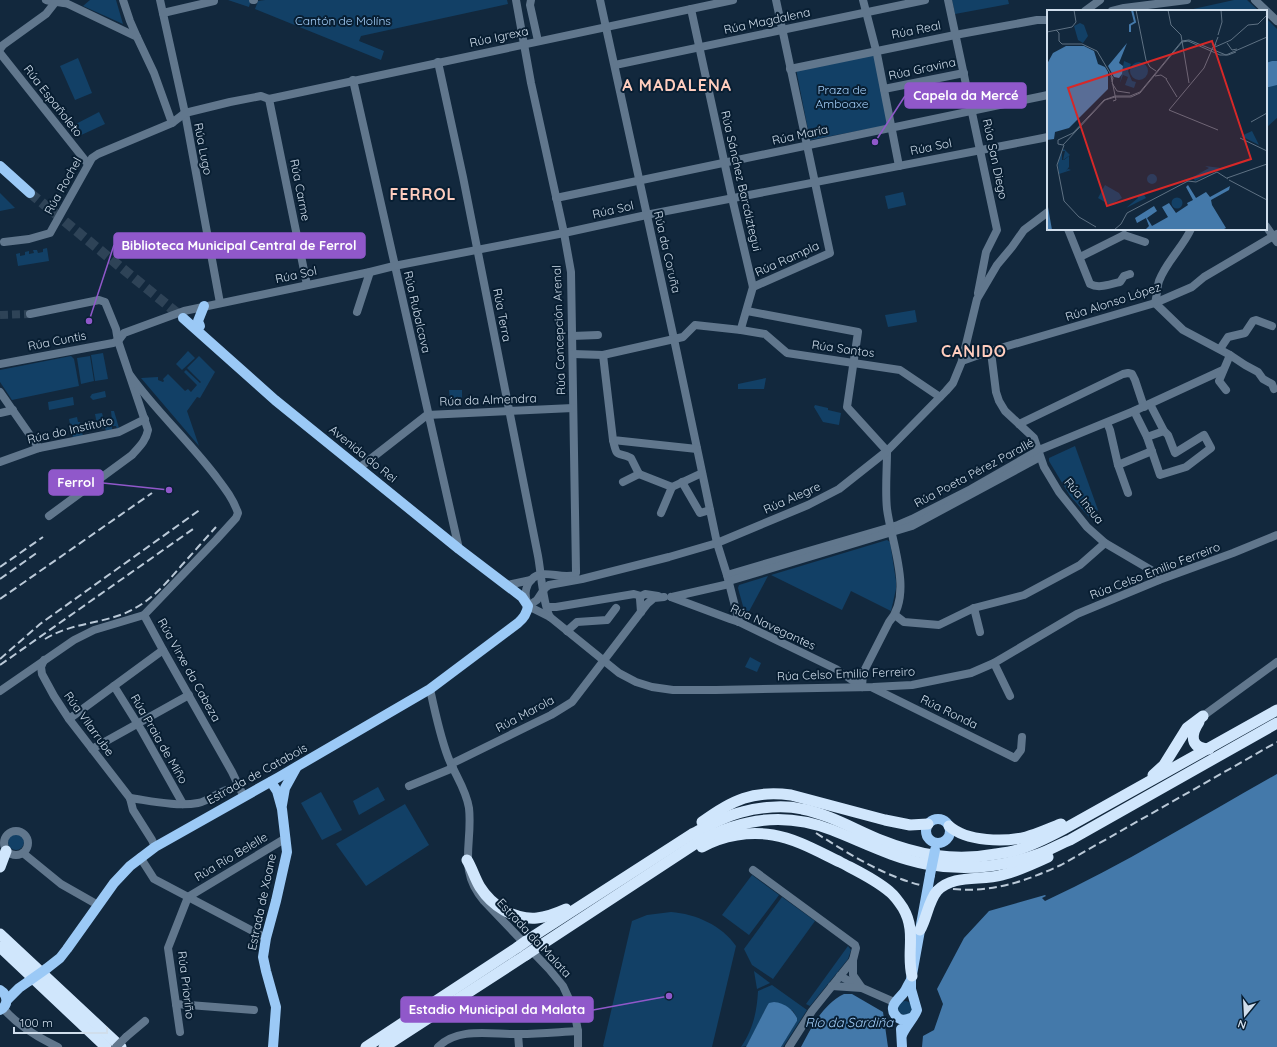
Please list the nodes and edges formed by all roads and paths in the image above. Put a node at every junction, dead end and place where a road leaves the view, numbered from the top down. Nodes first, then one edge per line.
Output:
1 (46, 0) edge
2 (57, 0) edge
3 (123, 0) edge
4 (160, 0) edge
5 (516, 0) edge
6 (531, 0) edge
7 (600, 0) edge
8 (734, 0) edge
9 (776, 0) edge
10 (863, 0) edge
11 (925, 0) edge
12 (948, 0) edge
13 (1100, 0) edge
14 (1187, 0) edge
15 (1256, 0) edge
16 (214, 1) edge
17 (204, 2) edge
18 (1174, 3) junction
19 (691, 9) junction
20 (1086, 10) edge
21 (1116, 10) edge
22 (1158, 10) edge
23 (1266, 10) edge
24 (1267, 11) edge
25 (866, 12) junction
26 (163, 13) junction
27 (1047, 20) edge
28 (1277, 21) edge
29 (606, 27) junction
30 (782, 30) junction
31 (955, 35) junction
32 (137, 37) junction
33 (538, 41) junction
34 (524, 44) junction
35 (698, 48) junction
36 (0, 49) edge
37 (876, 51) junction
38 (0, 53) edge
39 (438, 62) junction
40 (615, 66) junction
41 (790, 69) junction
42 (964, 73) junction
43 (353, 80) junction
44 (884, 89) junction
45 (1047, 97) edge
46 (269, 99) junction
47 (972, 111) junction
48 (185, 113) junction
49 (172, 123) junction
50 (891, 128) junction
51 (1047, 137) edge
52 (807, 145) junction
53 (980, 150) junction
54 (724, 163) junction
55 (88, 164) junction
56 (0, 166) edge
57 (899, 166) junction
58 (640, 180) junction
59 (814, 182) junction
60 (30, 193) tunnel mouth
61 (556, 198) junction
62 (732, 198) junction
63 (1047, 213) edge
64 (646, 215) junction
65 (1267, 227) edge
66 (1068, 230) edge
67 (1191, 230) edge
68 (1124, 232) edge
69 (564, 233) junction
70 (1276, 237) edge
71 (4, 242) dead end
72 (1145, 242) dead end
73 (477, 250) junction
74 (1080, 257) junction
75 (394, 266) junction
76 (370, 272) junction
77 (1130, 274) dead end
78 (307, 285) junction
79 (753, 287) junction
80 (977, 300) junction
81 (220, 303) junction
82 (1155, 303) junction
83 (204, 306) junction
84 (747, 311) junction
85 (357, 312) dead end
86 (30, 314) tunnel mouth
87 (183, 315) junction
88 (200, 326) junction
89 (1272, 326) dead end
90 (116, 329) junction
91 (740, 330) junction
92 (124, 332) junction
93 (598, 335) dead end
94 (572, 336) junction
95 (674, 339) junction
96 (118, 341) junction
97 (1220, 349) junction
98 (991, 352) junction
99 (573, 354) junction
100 (603, 355) junction
101 (1230, 355) junction
102 (962, 361) junction
103 (0, 364) edge
104 (854, 364) junction
105 (238, 369) junction
106 (1224, 370) junction
107 (130, 375) junction
108 (1274, 389) dead end
109 (1226, 390) dead end
110 (0, 392) edge
111 (940, 397) junction
112 (1147, 405) junction
113 (156, 406) junction
114 (573, 408) junction
115 (13, 410) junction
116 (509, 411) junction
117 (1134, 411) junction
118 (0, 413) edge
119 (427, 414) junction
120 (145, 419) junction
121 (1107, 423) junction
122 (1019, 424) junction
123 (1164, 431) junction
124 (1147, 437) junction
125 (613, 440) junction
126 (39, 448) junction
127 (696, 450) junction
128 (887, 451) junction
129 (1152, 451) junction
130 (1040, 454) junction
131 (0, 462) edge
132 (1118, 465) junction
133 (359, 468) junction
134 (702, 473) junction
135 (639, 474) junction
136 (623, 482) dead end
137 (682, 482) junction
138 (672, 487) junction
139 (1128, 493) dead end
140 (710, 510) junction
141 (661, 513) dead end
142 (49, 516) dead end
143 (892, 529) junction
144 (1277, 535) edge
145 (717, 543) junction
146 (1105, 543) junction
147 (459, 549) junction
148 (576, 572) junction
149 (541, 574) junction
150 (582, 579) junction
151 (531, 580) junction
152 (728, 580) junction
153 (1159, 580) junction
154 (507, 585) junction
155 (543, 590) junction
156 (668, 597) junction
157 (645, 600) junction
158 (528, 606) junction
159 (547, 607) junction
160 (616, 608) dead end
161 (974, 608) junction
162 (144, 615) junction
163 (895, 615) junction
164 (550, 617) junction
165 (739, 622) junction
166 (568, 631) junction
167 (980, 632) dead end
168 (163, 650) junction
169 (44, 660) junction
170 (604, 660) junction
171 (1277, 662) edge
172 (994, 663) junction
173 (114, 686) junction
174 (862, 687) junction
175 (873, 687) junction
176 (430, 689) junction
177 (0, 691) edge
178 (189, 695) junction
179 (1010, 696) dead end
180 (1277, 710) edge
181 (1203, 716) junction
182 (69, 719) junction
183 (137, 723) junction
184 (1277, 723) edge
185 (1022, 737) dead end
186 (92, 749) junction
187 (1209, 749) junction
188 (452, 766) junction
189 (296, 767) junction
190 (232, 772) junction
191 (275, 780) junction
192 (409, 786) dead end
193 (1139, 787) junction
194 (285, 788) junction
195 (232, 789) junction
196 (244, 797) junction
197 (130, 798) junction
198 (1142, 800) junction
199 (183, 804) junction
200 (227, 806) junction
201 (282, 808) junction
202 (1090, 814) junction
203 (928, 824) junction
204 (949, 826) junction
205 (286, 838) junction
206 (935, 846) junction
207 (155, 847) junction
208 (3, 849) edge
209 (23, 853) junction
210 (140, 857) junction
211 (467, 860) junction
212 (644, 865) junction
213 (0, 867) edge
214 (657, 869) junction
215 (753, 870) dead end
216 (188, 897) junction
217 (98, 904) junction
218 (582, 904) junction
219 (920, 930) junction
220 (0, 934) edge
221 (266, 938) junction
222 (0, 947) edge
223 (522, 951) junction
224 (853, 960) junction
225 (840, 976) junction
226 (912, 978) junction
227 (832, 986) junction
228 (862, 988) junction
229 (897, 999) junction
230 (3, 1000) edge
231 (914, 1000) junction
232 (176, 1004) junction
233 (254, 1010) dead end
234 (898, 1018) junction
235 (911, 1018) junction
236 (145, 1021) dead end
237 (578, 1031) junction
238 (180, 1032) dead end
239 (518, 1034) junction
240 (902, 1035) junction
241 (124, 1042) edge
242 (58, 1047) edge
243 (106, 1047) edge
244 (116, 1047) edge
245 (273, 1047) edge
246 (366, 1047) edge
247 (384, 1047) edge
248 (438, 1047) edge
249 (519, 1047) edge
250 (578, 1047) edge
251 (789, 1047) edge
252 (902, 1047) edge

1 - 2 street
2 - 32 street
2 - 36 street
3 - 32 street
4 - 26 street, Rúa Lugo
5 - 34 street, Rúa Concepción Arenal
6 - 33 street
7 - 29 street, Rúa da Coruña
8 - 19 street, Rúa Igrexa
9 - 30 street
10 - 25 street
11 - 25 street, Rúa Magdalena
12 - 31 street, Rúa San Diego
13 - 20 street
14 - 18 street
15 - 23 street
16 - 17 street
17 - 26 street
18 - 21 street
18 - 22 street
19 - 29 street, Rúa Igrexa
19 - 35 street, Rúa Sánchez Barcáiztegui
24 - 28 street
25 - 30 street, Rúa Magdalena
25 - 37 street
26 - 48 street, Rúa Lugo
27 - 31 street, Rúa Real
29 - 33 street, Rúa Igrexa
29 - 40 street, Rúa da Coruña
30 - 35 street, Rúa Magdalena
30 - 41 street
31 - 37 street, Rúa Real
31 - 42 street, Rúa San Diego
32 - 49 street
33 - 34 street, Rúa Igrexa
34 - 39 street, Rúa Igrexa
34 - 61 street, Rúa Concepción Arenal
35 - 40 street, Rúa Magdalena
35 - 54 street, Rúa Sánchez Barcáiztegui
37 - 41 street, Rúa Real
37 - 44 street
38 - 55 street, Rúa Españoleto
39 - 43 street, Rúa Igrexa
39 - 73 street, Rúa Terra
40 - 58 street, Rúa da Coruña
41 - 52 street
42 - 44 street, Rúa Gravina
42 - 47 street, Rúa San Diego
43 - 46 street, Rúa Igrexa
43 - 75 street, Rúa Rubalcava
44 - 50 street
45 - 47 street, Rúa María
46 - 48 street, Rúa Igrexa
46 - 78 street, Rúa Carme
47 - 50 street, Rúa María
47 - 53 street, Rúa San Diego
48 - 49 street, Rúa Rochel
48 - 81 street, Rúa Lugo
49 - 55 street, Rúa Rochel
50 - 52 street, Rúa María
50 - 57 street
51 - 53 street, Rúa Sol
52 - 54 street, Rúa María
52 - 59 street
53 - 57 street, Rúa Sol
53 - 80 street, Rúa San Diego
54 - 58 street, Rúa María
54 - 62 street, Rúa Sánchez Barcáiztegui
55 - 71 street, Rúa Rochel
56 - 60 main road
57 - 59 street, Rúa Sol
58 - 61 street, Rúa María
58 - 64 street, Rúa da Coruña
59 - 62 street, Rúa Sol
59 - 79 street, Rúa Rampla
61 - 69 street, Rúa Concepción Arenal
62 - 64 street, Rúa Sol
62 - 79 street, Rúa Sánchez Barcáiztegui
63 - 80 street
64 - 69 street, Rúa Sol
64 - 95 street, Rúa da Coruña
65 - 70 street
66 - 74 street
67 - 82 street
68 - 72 street
68 - 74 street
69 - 73 street, Rúa Sol
69 - 94 street, Rúa Concepción Arenal
70 - 82 street, Rúa Alonso López
73 - 75 street, Rúa Sol
73 - 116 street, Rúa Terra
74 - 77 street
75 - 76 street, Rúa Sol
75 - 119 street, Rúa Rubalcava
76 - 78 street, Rúa Sol
76 - 85 street
78 - 81 street, Rúa Sol
79 - 84 street, Rúa Sánchez Barcáiztegui
80 - 102 street, Rúa Alegre
81 - 83 street, Rúa Sol
82 - 97 street
82 - 98 street, Rúa Alonso López
83 - 87 street, Rúa Sol
83 - 88 main road
84 - 91 street, Rúa Sánchez Barcáiztegui
84 - 104 street
86 - 90 street
87 - 88 main road
87 - 92 street, Rúa Sol
87 - 105 main road, Avenida do Rei
88 - 105 main road
89 - 97 street
90 - 92 street
90 - 96 street
91 - 95 street, Rúa Santos
91 - 104 street, Rúa Santos
92 - 96 street
93 - 94 street
94 - 99 street, Rúa Concepción Arenal
95 - 100 street
95 - 127 street, Rúa da Coruña
96 - 103 street, Rúa Cuntis
96 - 107 street
97 - 101 street
98 - 102 street, Rúa Alonso López
98 - 122 street, Rúa Insua
99 - 100 street
99 - 114 street, Rúa Concepción Arenal
100 - 125 street
101 - 106 street
101 - 108 street
102 - 111 street, Rúa Alegre
104 - 111 street, Rúa Santos
104 - 128 street
105 - 133 main road, Avenida do Rei
106 - 109 street
106 - 112 street, Rúa Poeta Pérez Parallé
107 - 113 street
107 - 120 street
110 - 115 street
111 - 128 street, Rúa Alegre
112 - 117 street, Rúa Poeta Pérez Parallé
112 - 122 street
112 - 123 street
113 - 120 street
113 - 162 street, Rúa Virxe da Cabeza
114 - 116 street, Rúa da Almendra
114 - 148 street, Rúa Concepción Arenal
115 - 118 street
115 - 126 street
116 - 119 street, Rúa da Almendra
116 - 149 street, Rúa Terra
117 - 121 street, Rúa Poeta Pérez Parallé
117 - 124 street
119 - 133 street
119 - 147 street, Rúa Rubalcava
120 - 126 street, Rúa do Instituto
120 - 142 street
121 - 130 street, Rúa Poeta Pérez Parallé
121 - 132 street
122 - 130 street, Rúa Insua
123 - 124 street
123 - 129 street
124 - 129 street
125 - 127 street
125 - 135 street
126 - 131 street, Rúa do Instituto
127 - 134 street, Rúa da Coruña
128 - 143 street
128 - 145 street, Rúa Alegre
129 - 132 street
130 - 143 street, Rúa Poeta Pérez Parallé
130 - 146 street, Rúa Insua
132 - 139 street
133 - 147 main road, Avenida do Rei
134 - 137 street
134 - 140 street, Rúa da Coruña
135 - 136 street
135 - 138 street
137 - 138 street
137 - 140 street
138 - 141 street
140 - 145 street, Rúa da Coruña
143 - 152 street, Rúa Poeta Pérez Parallé
143 - 163 street
144 - 153 street, Rúa Celso Emilio Ferreiro
145 - 150 street, Rúa Alegre
145 - 152 street, Rúa da Coruña
146 - 153 street, Rúa Insua
146 - 161 street
147 - 154 main road, Avenida do Rei
148 - 149 street
148 - 150 street
149 - 151 street
149 - 155 street, Rúa Terra
150 - 155 street, Rúa Alegre
151 - 154 street
151 - 158 street
152 - 156 street, Rúa Navegantes
152 - 165 street, Rúa da Coruña
153 - 172 street, Rúa Celso Emilio Ferreiro
154 - 158 main road, Avenida do Rei
155 - 158 street
155 - 159 street
156 - 157 street, Rúa Navegantes
156 - 165 street, Rúa Navegantes
157 - 159 street, Rúa Navegantes
157 - 170 street, Rúa Marola
158 - 164 street, Rúa Celso Emilio Ferreiro
158 - 176 main road, Estrada de Catabois
159 - 164 street
160 - 166 street
161 - 163 street
161 - 167 street
162 - 168 street, Rúa Virxe da Cabeza
162 - 169 street
163 - 174 street
164 - 166 street, Rúa Celso Emilio Ferreiro
165 - 174 street, Rúa Navegantes
166 - 170 street, Rúa Celso Emilio Ferreiro
168 - 173 street
168 - 178 street, Rúa Virxe da Cabeza
169 - 177 street
169 - 182 street, Rúa Vilarrube
170 - 174 street, Rúa Celso Emilio Ferreiro
170 - 188 street, Rúa Marola
171 - 181 street
172 - 175 street, Rúa Celso Emilio Ferreiro
172 - 179 street
173 - 182 street
173 - 183 street, Rúa Praia de Miño
174 - 175 street, Rúa Celso Emilio Ferreiro
175 - 185 street, Rúa Ronda
176 - 188 street
176 - 189 main road, Estrada de Catabois
178 - 183 street
178 - 190 street, Rúa Virxe da Cabeza
180 - 187 highway
181 - 187 highway
181 - 193 highway
182 - 186 street, Rúa Vilarrube
183 - 186 street
183 - 199 street, Rúa Praia de Miño
184 - 198 highway
186 - 197 street, Rúa Vilarrube
187 - 193 highway
188 - 192 street, Rúa Marola
188 - 211 street
189 - 191 main road, Estrada de Catabois
189 - 194 main road
190 - 195 street
190 - 196 street, Rúa Virxe da Cabeza
191 - 194 main road
191 - 196 main road, Estrada de Catabois
191 - 201 main road
193 - 202 highway
194 - 201 main road
195 - 199 street
195 - 200 street
196 - 200 main road, Estrada de Catabois
197 - 199 street
197 - 207 street, Rúa Vilarrube
198 - 214 highway
198 - 219 highway
200 - 207 main road, Estrada de Catabois
201 - 205 main road, Estrada de Xoane
202 - 204 highway
202 - 212 highway
203 - 204 main road
203 - 206 main road
203 - 212 highway
204 - 206 main road
205 - 216 street, Rúa Río Belelle
205 - 221 main road, Estrada de Xoane
206 - 219 main road, bridge
207 - 210 main road, Estrada de Catabois
208 - 209 street
208 - 209 street
208 - 213 highway
209 - 217 street
210 - 216 street
210 - 217 main road, Estrada de Catabois
211 - 218 highway
211 - 237 street, Estrada da Malata
212 - 218 highway
214 - 223 highway, bridge
214 - 226 highway
215 - 224 street
216 - 221 street
216 - 232 street, Rúa Prioriño
217 - 230 main road, Estrada de Catabois, bridge
218 - 223 highway, bridge
219 - 226 main road
220 - 241 highway
221 - 245 main road, Estrada de Xoane
222 - 243 highway
223 - 246 highway
223 - 247 highway
224 - 225 street
224 - 228 street
225 - 227 street
225 - 228 street
226 - 229 main road
226 - 231 main road
227 - 228 street
227 - 251 street
228 - 229 street
229 - 231 main road
229 - 234 main road
230 - 242 street
231 - 235 main road
232 - 233 street
232 - 238 street, Rúa Prioriño
234 - 235 main road
234 - 240 main road
235 - 240 main road
236 - 241 street
237 - 239 street
237 - 250 street, Estrada da Malata
239 - 248 street
239 - 249 street
240 - 252 main road
241 - 244 street, bridge

